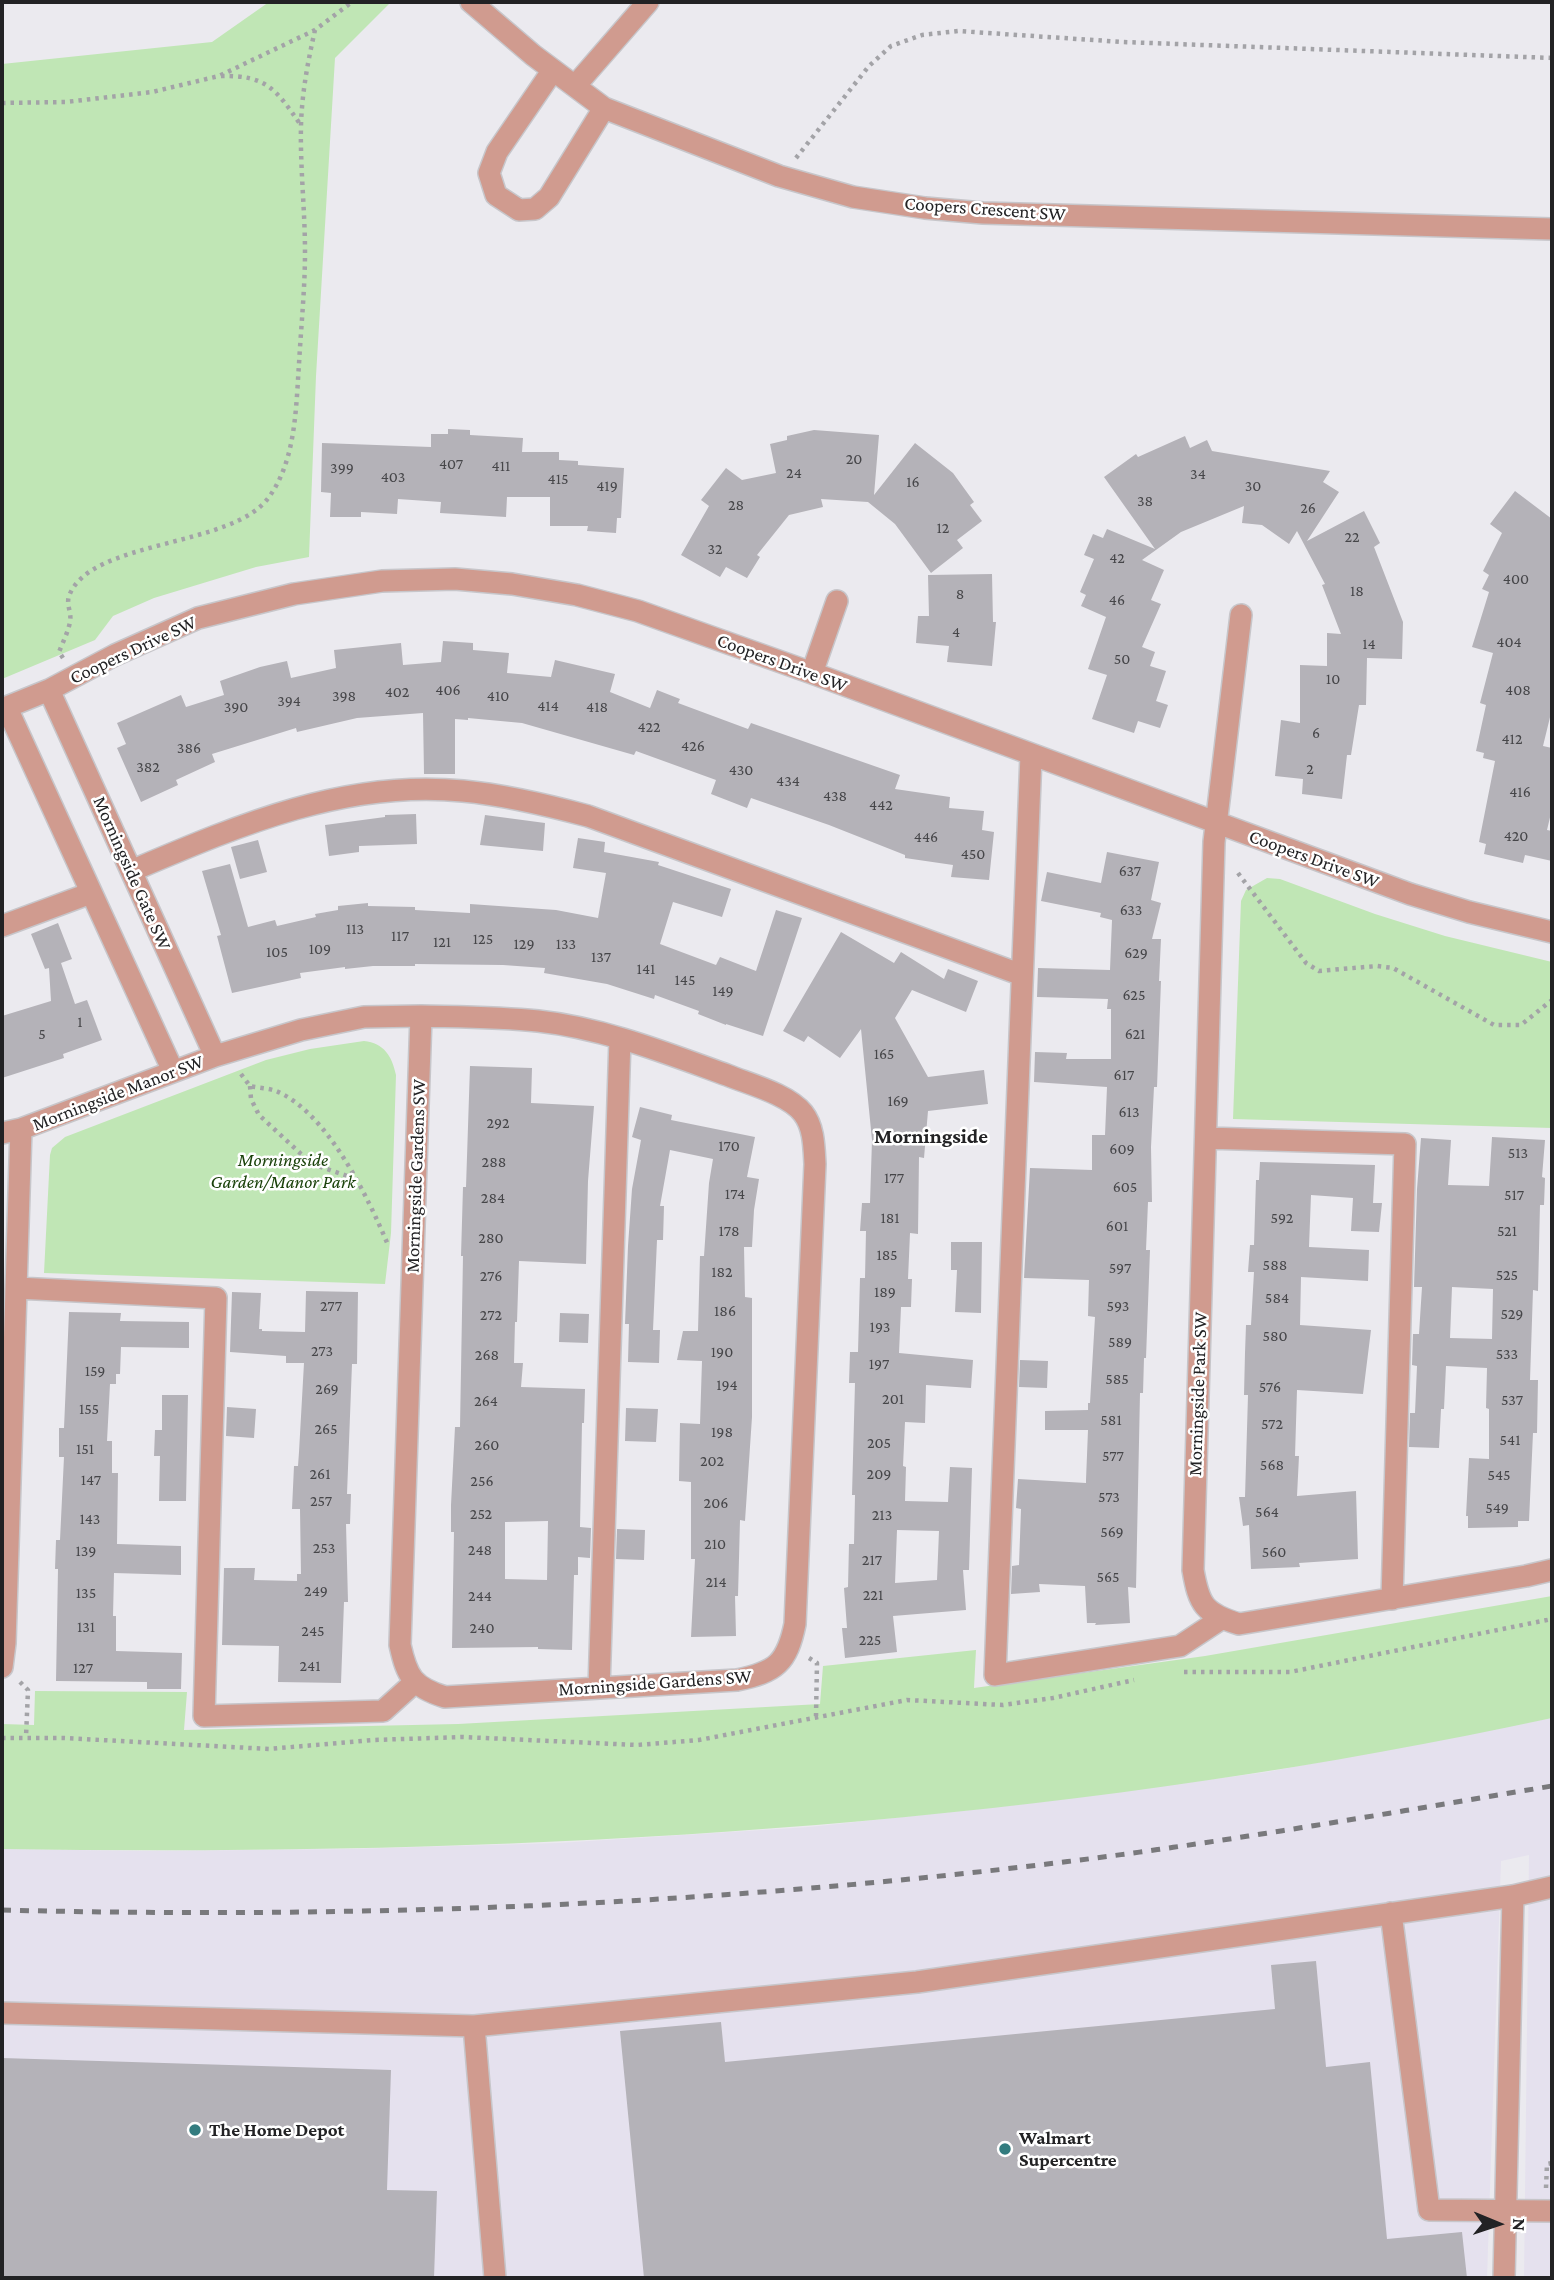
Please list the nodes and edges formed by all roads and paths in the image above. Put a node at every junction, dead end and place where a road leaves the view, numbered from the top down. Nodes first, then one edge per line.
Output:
1 (352, 2) edge
2 (471, 2) edge
3 (648, 2) edge
4 (315, 30) junction
5 (1552, 58) edge
6 (553, 70) junction
7 (219, 76) junction
8 (575, 86) junction
9 (2, 103) edge
10 (604, 108) junction
11 (301, 125) junction
12 (794, 160) dead end
13 (1552, 229) edge
14 (837, 601) dead end
15 (1241, 615) dead end
16 (812, 673) junction
17 (74, 677) junction
18 (50, 690) junction
19 (4, 709) edge
20 (1031, 755) junction
21 (1215, 832) junction
22 (131, 872) junction
23 (91, 892) junction
24 (2, 926) edge
25 (1552, 932) edge
26 (1022, 975) junction
27 (1552, 1000) edge
28 (421, 1016) junction
29 (620, 1039) junction
30 (220, 1055) junction
31 (173, 1072) junction
32 (250, 1086) junction
33 (12, 1131) edge
34 (1206, 1139) junction
35 (354, 1179) junction
36 (391, 1254) dead end
37 (17, 1288) junction
38 (1552, 1570) edge
39 (1392, 1598) junction
40 (1221, 1619) junction
41 (1552, 1619) edge
42 (791, 1646) junction
43 (2, 1666) edge
44 (1180, 1672) dead end
45 (1141, 1679) dead end
46 (414, 1683) junction
47 (599, 1688) junction
48 (816, 1716) junction
49 (26, 1737) junction
50 (2, 1738) edge
51 (1552, 1887) edge
52 (1513, 1896) junction
53 (1391, 1913) junction
54 (2, 2013) edge
55 (474, 2026) junction
56 (1552, 2163) edge
57 (1548, 2203) edge
58 (1507, 2211) junction
59 (495, 2278) edge
60 (1504, 2278) edge

1 - 4 path
2 - 6 street, Coopers Crescent SW
3 - 8 street
4 - 7 path
4 - 11 path
5 - 12 path
6 - 8 street, Coopers Crescent SW
6 - 10 street
7 - 9 path
7 - 11 path
8 - 10 street, Coopers Crescent SW
10 - 13 street, Coopers Crescent SW
11 - 17 path
14 - 16 street
15 - 21 street, Morningside Park SW
16 - 17 street, Coopers Drive SW
16 - 20 street, Coopers Drive SW
17 - 18 street, Coopers Drive SW
18 - 19 street, Coopers Drive SW
18 - 22 street, Morningside Gate SW
19 - 23 street
20 - 21 street, Coopers Drive SW
20 - 26 street
21 - 25 street, Coopers Drive SW
21 - 27 path
21 - 34 street, Morningside Park SW
22 - 26 street
22 - 30 street, Morningside Gate SW
23 - 24 street
23 - 31 street
26 - 40 street
28 - 29 street
28 - 30 street
28 - 46 street, Morningside Gardens SW
29 - 42 street
29 - 47 street
30 - 31 street, Morningside Manor SW
30 - 32 path
31 - 33 street, Morningside Manor SW
32 - 35 path
32 - 35 path
33 - 37 street, Morningside Manor SW
34 - 39 street
34 - 40 street, Morningside Park SW
35 - 36 path
37 - 43 street, Morningside Manor SW
37 - 46 street
38 - 39 street
39 - 40 street
41 - 44 path
42 - 47 street, Morningside Gardens SW
42 - 48 path
43 - 49 path
45 - 48 path
46 - 47 street, Morningside Gardens SW
48 - 49 path
49 - 50 path
51 - 52 street
52 - 53 street
52 - 58 street
53 - 55 street
53 - 58 street
54 - 55 street
55 - 59 street
56 - 57 path
57 - 58 street
58 - 60 street

